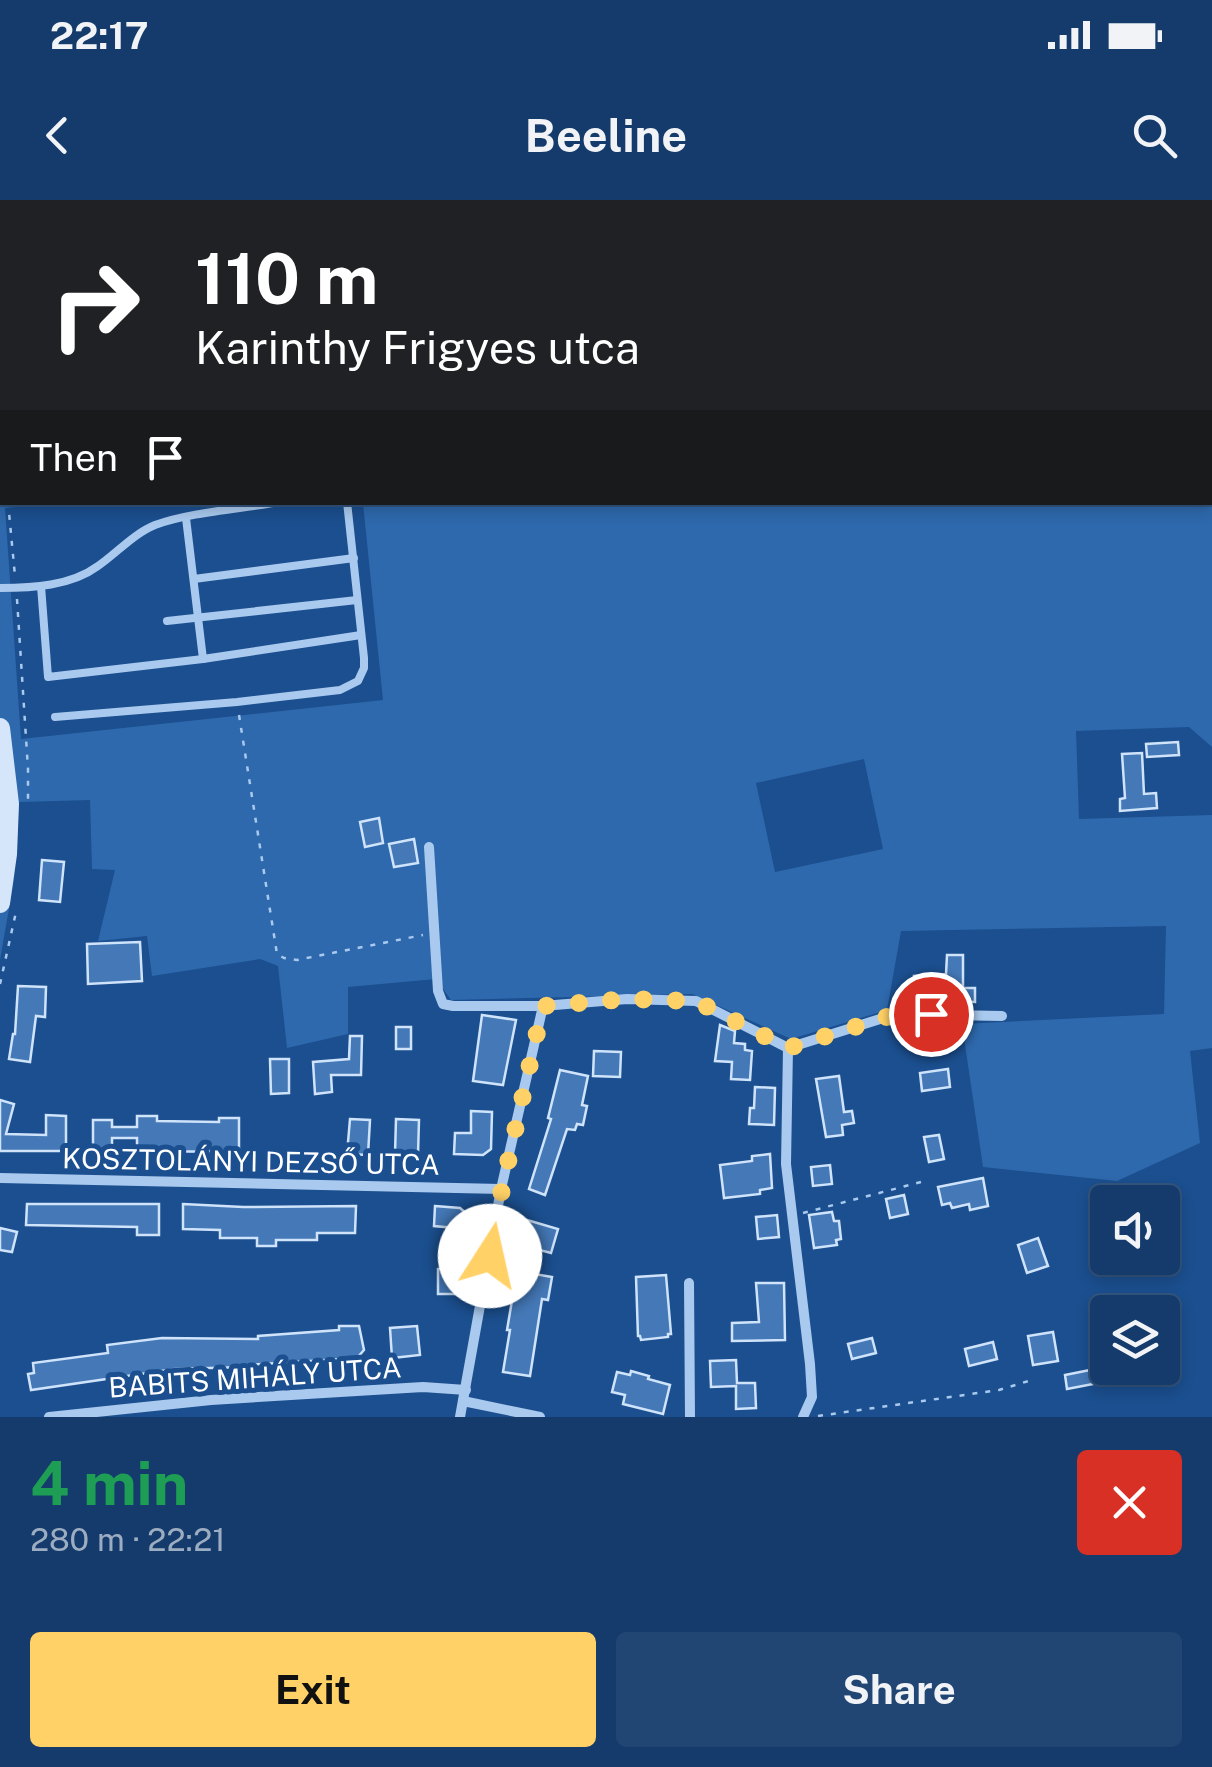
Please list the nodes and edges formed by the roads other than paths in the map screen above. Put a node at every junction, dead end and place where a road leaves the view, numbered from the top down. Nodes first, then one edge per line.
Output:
1 (262, 505) edge
2 (347, 505) edge
3 (186, 518) junction
4 (354, 558) junction
5 (194, 579) junction
6 (41, 586) junction
7 (0, 588) edge
8 (357, 600) junction
9 (198, 618) junction
10 (167, 621) dead end
11 (361, 635) junction
12 (203, 659) junction
13 (56, 717) dead end
14 (0, 728) edge
15 (430, 847) dead end
16 (0, 903) edge
17 (543, 1006) junction
18 (1002, 1016) dead end
19 (788, 1048) junction
20 (0, 1178) edge
21 (502, 1189) junction
22 (690, 1283) dead end
23 (464, 1395) junction
24 (48, 1417) edge
25 (460, 1417) edge
26 (540, 1417) edge
27 (690, 1417) edge
28 (804, 1417) edge

1 - 3 lane
2 - 4 lane
3 - 5 lane
3 - 6 lane
4 - 5 lane
4 - 8 lane
5 - 9 lane
6 - 7 lane
6 - 12 lane
8 - 9 lane
8 - 11 lane
9 - 10 lane
9 - 12 lane
11 - 12 lane
11 - 13 lane
14 - 16 street
15 - 17 street
17 - 19 street
17 - 21 street
18 - 19 street
19 - 28 street
20 - 21 street, KOSZTOLÁNYI DEZSŐ UTCA
21 - 23 street
22 - 27 street
23 - 24 street, BABITS MIHÁLY UTCA
23 - 25 street
23 - 26 street, BABITS MIHÁLY UTCA

